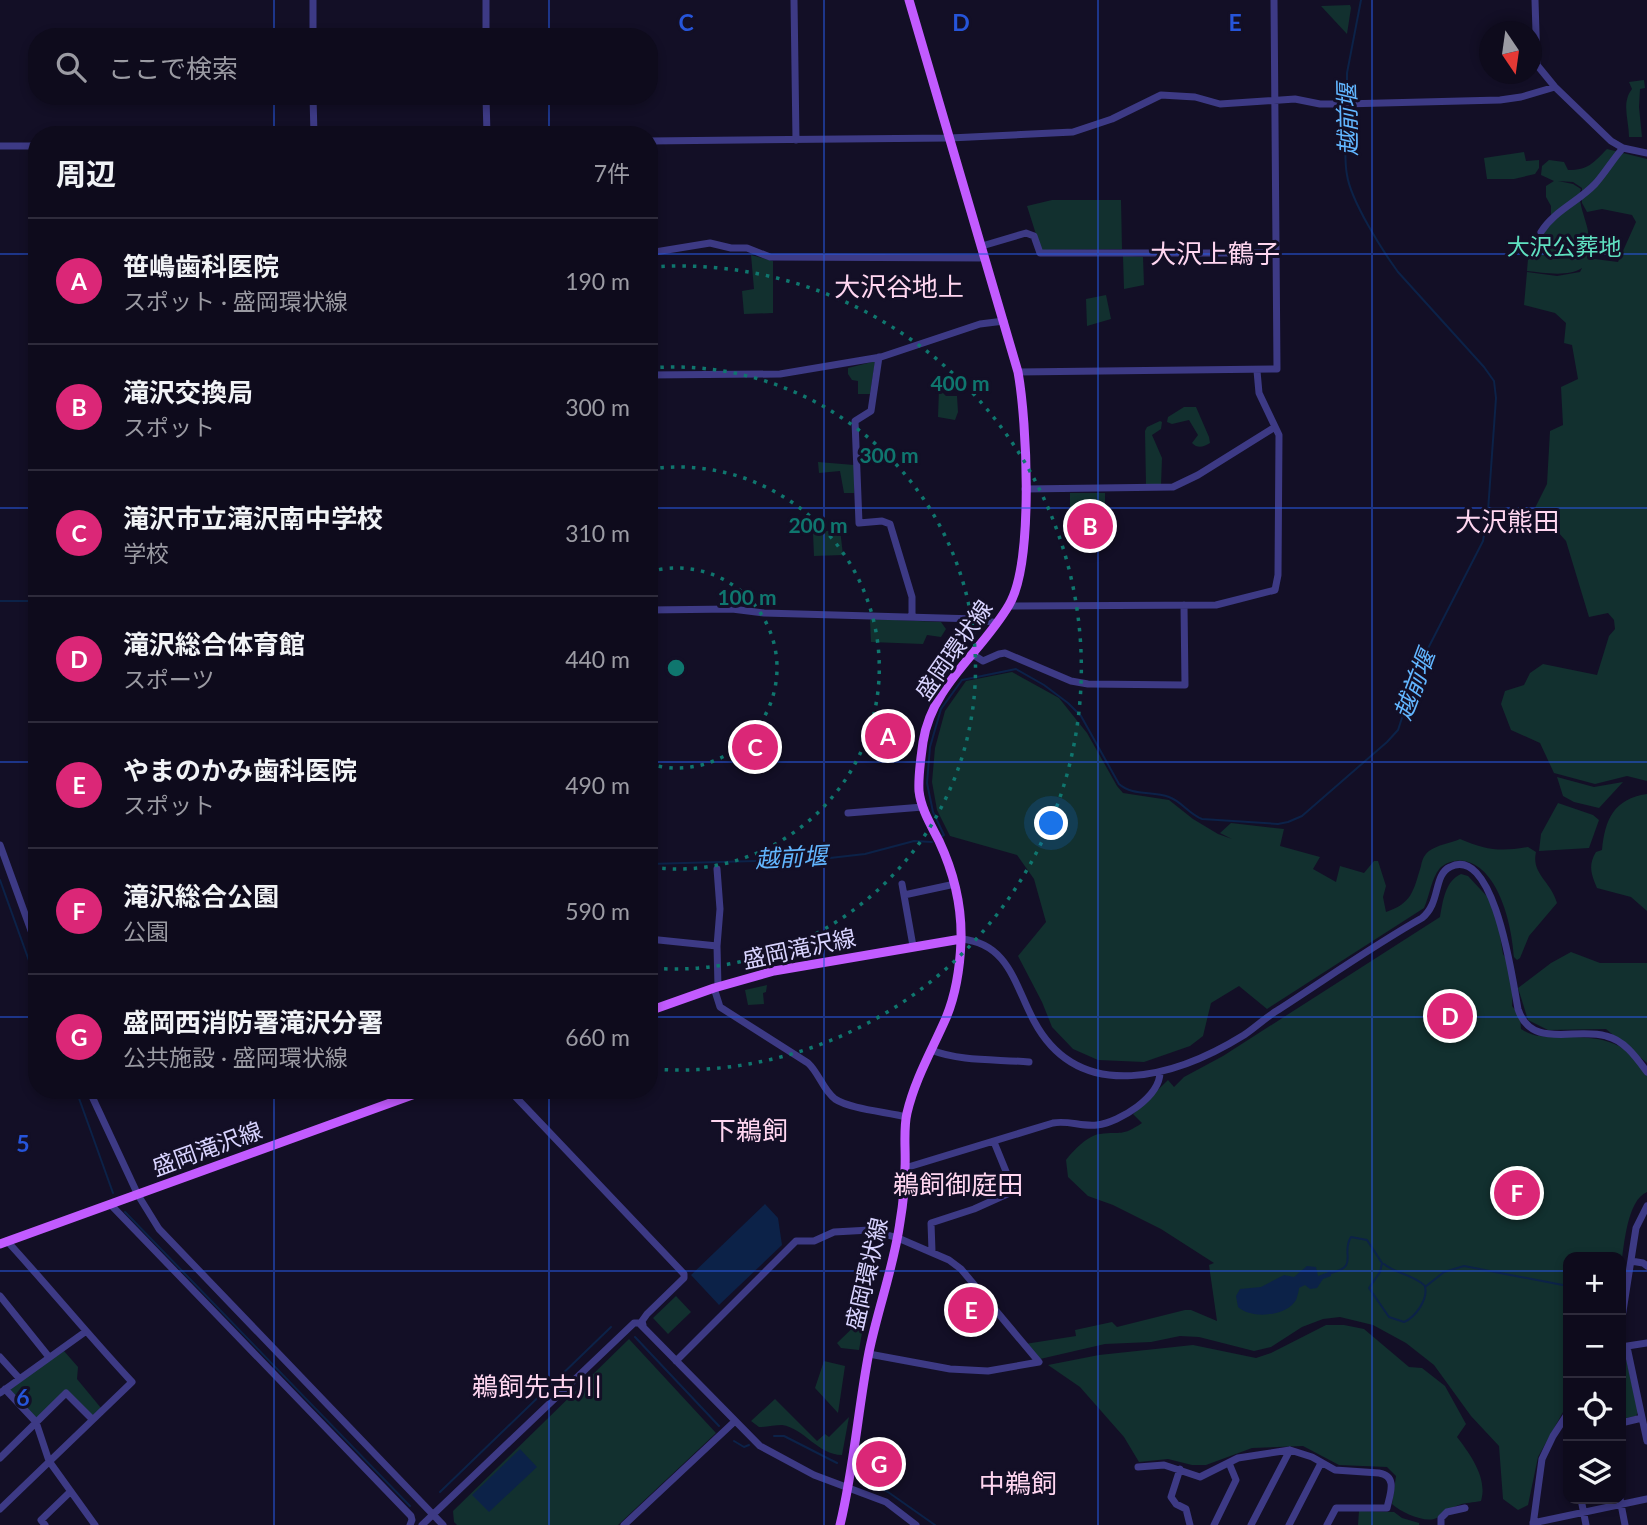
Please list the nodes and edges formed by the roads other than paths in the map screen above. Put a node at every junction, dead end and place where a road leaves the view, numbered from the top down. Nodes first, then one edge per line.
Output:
1 (313, 0) edge
2 (486, 0) edge
3 (794, 0) edge
4 (909, 0) edge
5 (1274, 0) edge
6 (1535, 0) edge
7 (313, 28) edge
8 (486, 28) edge
9 (1555, 87) junction
10 (1274, 100) junction
11 (313, 105) edge
12 (486, 105) edge
13 (314, 126) edge
14 (486, 126) edge
15 (950, 138) junction
16 (796, 140) junction
17 (658, 141) edge
18 (0, 146) edge
19 (28, 146) edge
20 (1623, 148) junction
21 (1647, 153) edge
22 (1541, 232) dead end
23 (982, 246) junction
24 (658, 252) edge
25 (1275, 253) junction
26 (985, 258) junction
27 (1004, 321) junction
28 (879, 357) junction
29 (1257, 371) junction
30 (1018, 372) junction
31 (658, 375) edge
32 (1275, 427) junction
33 (1025, 489) junction
34 (1184, 605) junction
35 (1009, 606) junction
36 (658, 610) edge
37 (912, 617) junction
38 (997, 623) junction
39 (972, 654) junction
40 (923, 807) junction
41 (848, 813) dead end
42 (0, 846) edge
43 (717, 869) dead end
44 (902, 884) dead end
45 (955, 884) junction
46 (904, 895) junction
47 (28, 922) edge
48 (961, 939) junction
49 (658, 940) edge
50 (717, 946) junction
51 (913, 946) junction
52 (716, 987) junction
53 (658, 1008) edge
54 (931, 1050) junction
55 (1029, 1062) dead end
56 (1160, 1072) junction
57 (1647, 1072) edge
58 (93, 1099) edge
59 (401, 1099) edge
60 (518, 1099) edge
61 (906, 1117) junction
62 (994, 1142) junction
63 (905, 1168) junction
64 (138, 1195) junction
65 (110, 1204) junction
66 (1647, 1206) edge
67 (898, 1238) junction
68 (4, 1243) edge
69 (932, 1251) junction
70 (1631, 1261) junction
71 (1647, 1266) edge
72 (0, 1296) edge
73 (1622, 1315) edge
74 (643, 1325) junction
75 (85, 1332) junction
76 (1647, 1343) edge
77 (1626, 1347) edge
78 (869, 1354) junction
79 (1626, 1355) edge
80 (0, 1357) edge
81 (50, 1357) junction
82 (676, 1361) junction
83 (19, 1378) junction
84 (2, 1391) edge
85 (92, 1419) junction
86 (1642, 1419) junction
87 (1563, 1421) edge
88 (36, 1422) junction
89 (734, 1422) junction
90 (1626, 1422) edge
91 (1647, 1441) edge
92 (1290, 1450) junction
93 (0, 1458) edge
94 (49, 1461) junction
95 (1321, 1462) junction
96 (1229, 1463) junction
97 (1138, 1467) dead end
98 (1180, 1469) junction
99 (849, 1488) junction
100 (70, 1492) junction
101 (1647, 1499) edge
102 (1626, 1501) edge
103 (1582, 1504) edge
104 (1613, 1504) edge
105 (1620, 1504) edge
106 (0, 1508) edge
107 (1465, 1508) dead end
108 (1584, 1513) junction
109 (433, 1515) junction
110 (1548, 1523) edge
111 (1533, 1524) edge
112 (45, 1525) edge
113 (94, 1525) edge
114 (410, 1525) edge
115 (422, 1525) edge
116 (443, 1525) edge
117 (624, 1525) edge
118 (840, 1525) edge
119 (916, 1525) edge
120 (1190, 1525) edge
121 (1214, 1525) edge
122 (1251, 1525) edge
123 (1289, 1525) edge
124 (1327, 1525) edge
125 (1441, 1525) edge
126 (1586, 1525) edge
127 (1625, 1525) edge

1 - 7 street
2 - 8 street
3 - 16 street
4 - 15 main road, 盛岡環状線
5 - 10 street
6 - 9 street
9 - 10 street
9 - 20 street
10 - 15 street
10 - 25 street
11 - 13 street
12 - 14 street
15 - 16 street
15 - 23 main road, 盛岡環状線
16 - 17 street
18 - 19 street
20 - 21 street
20 - 22 street
23 - 25 street
23 - 26 main road, 盛岡環状線
24 - 26 street
25 - 29 street
26 - 27 main road, 盛岡環状線
27 - 28 street
27 - 30 main road, 盛岡環状線
28 - 31 street
28 - 37 street
29 - 30 street
29 - 32 street
30 - 33 main road, 盛岡環状線
32 - 33 street
32 - 34 street
33 - 35 main road, 盛岡環状線
34 - 35 street
34 - 39 street
35 - 38 main road, 盛岡環状線
36 - 37 street
37 - 38 street
38 - 39 main road, 盛岡環状線
39 - 40 main road, 盛岡環状線
40 - 41 street
40 - 45 main road, 盛岡環状線
42 - 47 street
43 - 50 street
44 - 46 street
45 - 46 street
45 - 48 main road, 盛岡環状線
46 - 51 street
48 - 51 main road, 盛岡滝沢線
48 - 54 main road, 盛岡環状線
48 - 56 street
49 - 50 street
50 - 52 street
51 - 52 main road, 盛岡滝沢線
52 - 53 main road, 盛岡滝沢線
52 - 61 street
54 - 55 street
54 - 61 main road, 盛岡環状線
56 - 57 street
56 - 62 street
58 - 64 street
59 - 64 main road, 盛岡滝沢線
60 - 74 street
61 - 63 main road, 盛岡環状線
62 - 63 street
62 - 69 street
63 - 67 main road, 盛岡環状線
64 - 65 main road, 盛岡滝沢線
64 - 109 street
65 - 68 main road, 盛岡滝沢線
65 - 114 street
66 - 70 street
67 - 69 street
67 - 78 main road, 盛岡環状線
67 - 82 street
68 - 75 street
69 - 78 street
70 - 71 street
70 - 73 street
72 - 81 street
74 - 82 street
74 - 109 street
75 - 81 street
75 - 85 street
76 - 77 street
78 - 99 main road, 盛岡環状線
79 - 86 street
80 - 83 street
81 - 83 street
82 - 89 street
83 - 84 street
84 - 88 street
85 - 88 street
85 - 94 street
86 - 90 street
86 - 91 street
87 - 111 street
88 - 93 street
88 - 94 street
89 - 99 street
89 - 117 street
92 - 95 street
92 - 96 street
92 - 122 street
94 - 100 street
94 - 106 street
95 - 123 street
95 - 124 street
96 - 98 street
96 - 121 street
97 - 98 street
98 - 120 street
99 - 118 main road, 盛岡環状線
99 - 119 street
100 - 112 street
100 - 113 street
101 - 102 street
103 - 108 street
104 - 108 street
105 - 127 street
107 - 125 street
108 - 110 street
108 - 126 street
109 - 115 street
109 - 116 street
110 - 111 street

